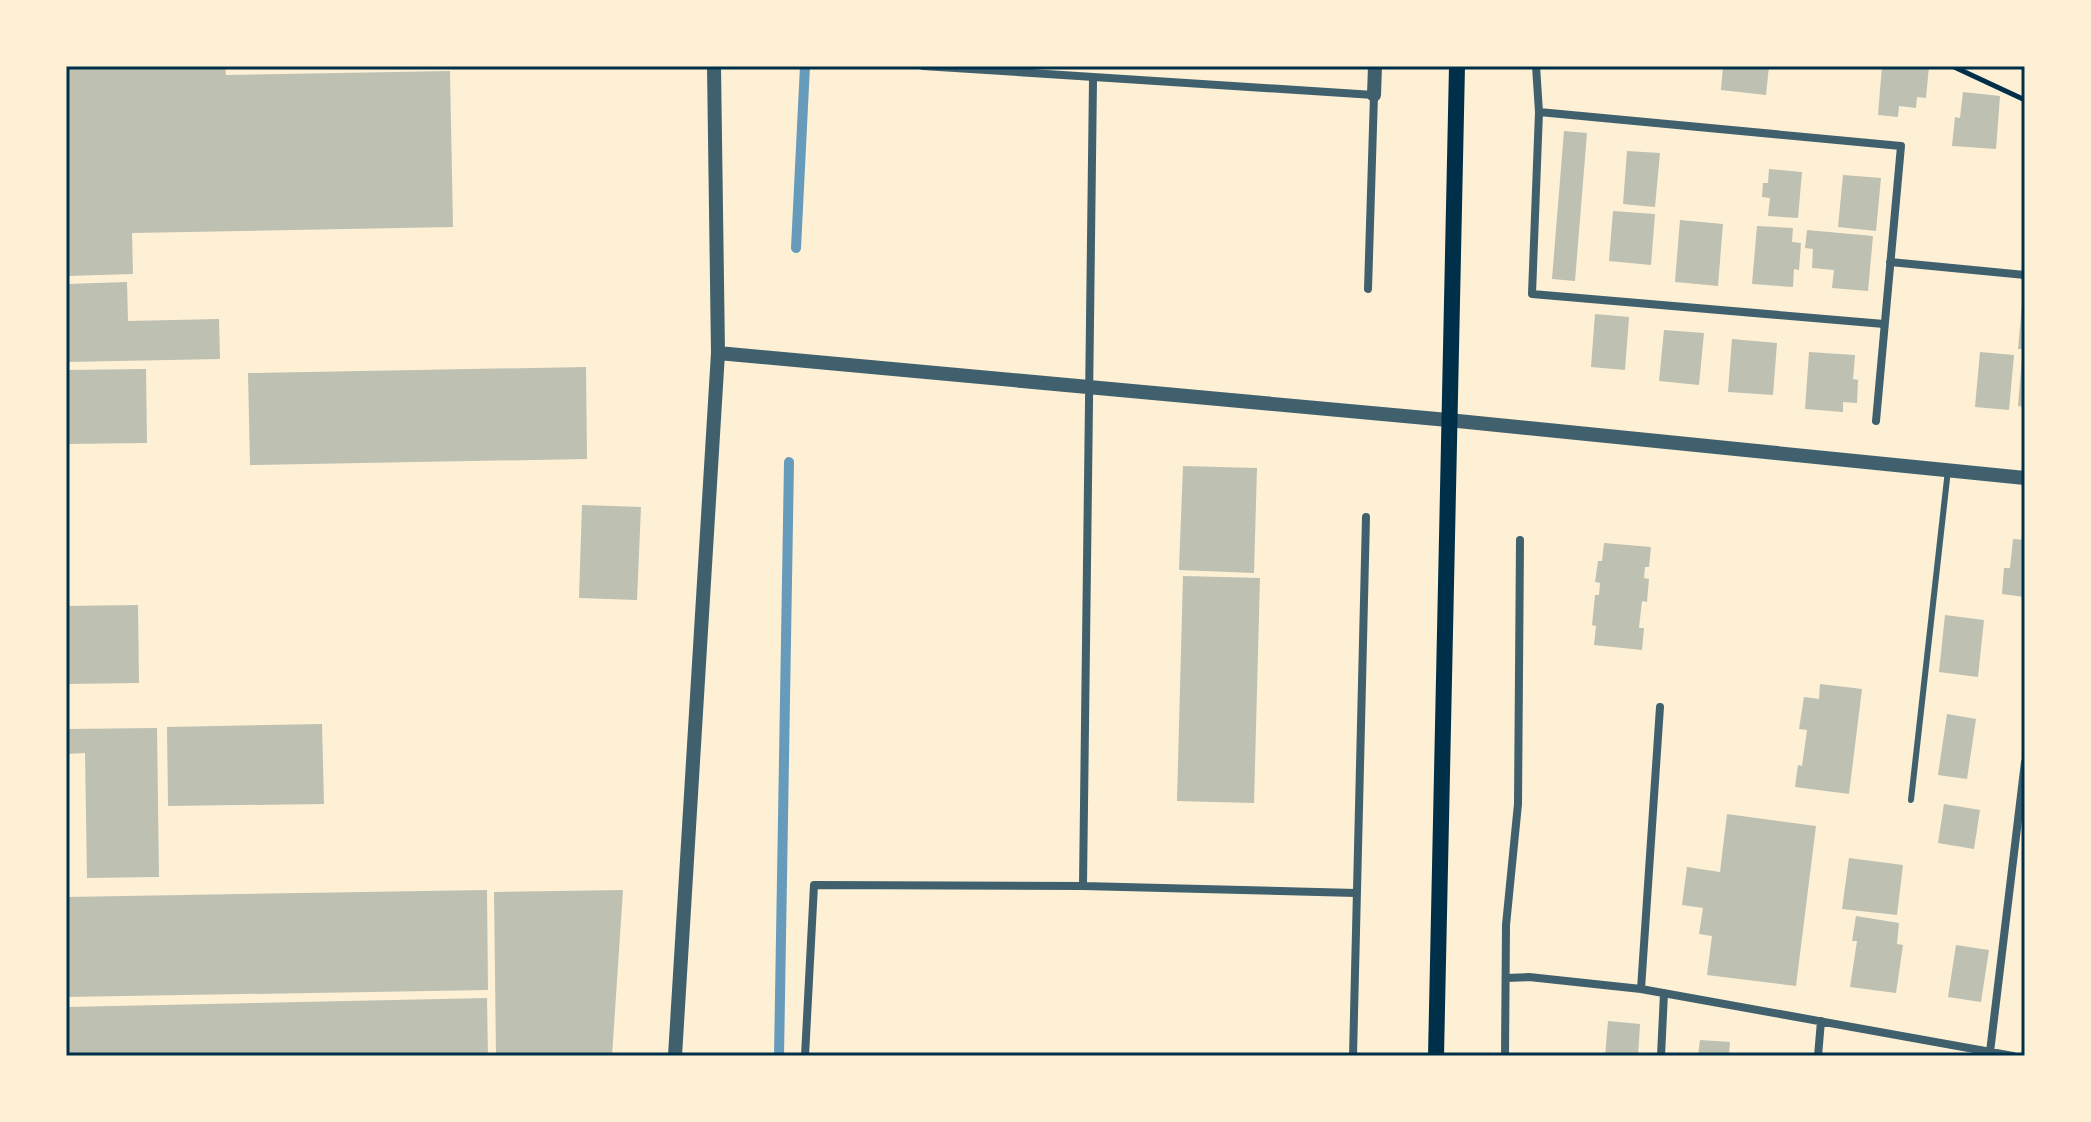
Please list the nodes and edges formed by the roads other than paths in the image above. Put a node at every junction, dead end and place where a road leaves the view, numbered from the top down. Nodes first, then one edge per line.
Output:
1 (714, 66) edge
2 (923, 66) edge
3 (1375, 66) edge
4 (1457, 66) edge
5 (1536, 66) edge
6 (1093, 79) junction
7 (1374, 95) junction
8 (1539, 112) junction
9 (1890, 262) junction
10 (2025, 275) edge
11 (1368, 289) dead end
12 (1884, 324) junction
13 (718, 353) junction
14 (1091, 388) junction
15 (1448, 420) junction
16 (1876, 421) dead end
17 (1948, 470) junction
18 (2025, 478) edge
19 (1366, 517) dead end
20 (1520, 540) dead end
21 (1660, 707) dead end
22 (2025, 762) edge
23 (1911, 800) dead end
24 (1083, 886) junction
25 (1356, 893) junction
26 (1506, 978) junction
27 (1641, 989) junction
28 (1664, 993) junction
29 (1821, 1021) junction
30 (1990, 1052) junction
31 (675, 1056) edge
32 (805, 1056) edge
33 (1353, 1056) edge
34 (1436, 1056) edge
35 (1505, 1056) edge
36 (1661, 1056) edge
37 (1818, 1056) edge
38 (2013, 1056) edge

1 - 13 street
2 - 6 street
3 - 7 street
4 - 15 main road
5 - 8 street
6 - 7 street
6 - 14 street
7 - 11 street
8 - 9 street
8 - 12 street
9 - 10 street
9 - 12 street
12 - 16 street
13 - 14 street
13 - 31 street
14 - 15 street
14 - 24 street
15 - 17 street
15 - 34 main road
17 - 18 street
17 - 23 lane
19 - 25 street
20 - 26 street
21 - 27 street
22 - 30 street
24 - 25 street
24 - 32 street
25 - 33 street
26 - 27 street
26 - 35 street
27 - 28 street
28 - 29 street
28 - 36 street
29 - 30 street
29 - 37 street
30 - 38 street

